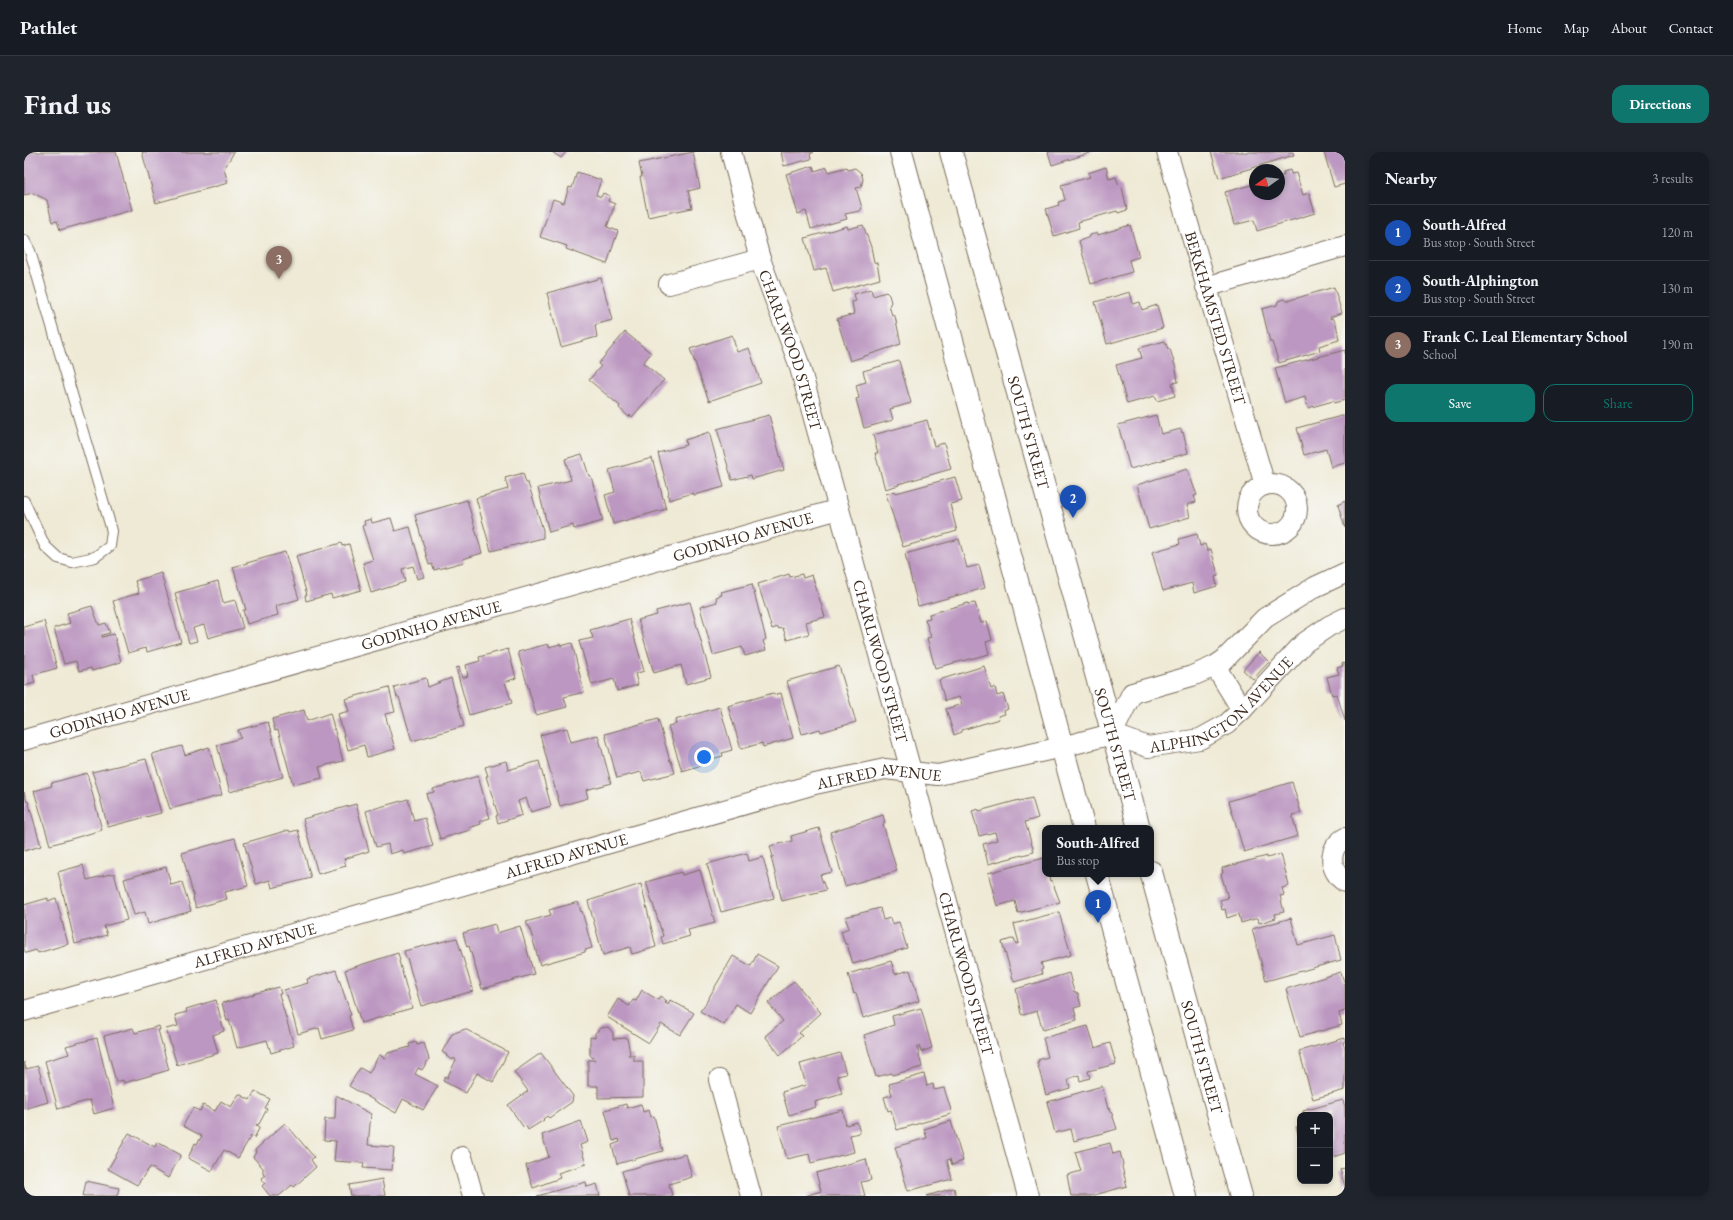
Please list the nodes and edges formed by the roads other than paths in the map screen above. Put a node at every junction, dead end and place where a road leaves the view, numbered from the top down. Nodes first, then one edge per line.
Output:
1 (730, 152) edge
2 (901, 152) edge
3 (951, 152) edge
4 (1167, 152) edge
5 (24, 240) edge
6 (1345, 246) edge
7 (760, 259) junction
8 (669, 284) dead end
9 (1206, 287) junction
10 (1265, 485) dead end
11 (24, 502) edge
12 (839, 509) junction
13 (1345, 573) edge
14 (1345, 618) edge
15 (1215, 666) junction
16 (1242, 710) junction
17 (1112, 734) junction
18 (24, 740) edge
19 (1062, 747) junction
20 (911, 773) junction
21 (1083, 825) edge
22 (1138, 825) edge
23 (1345, 838) edge
24 (1098, 877) edge
25 (1152, 877) edge
26 (1345, 882) edge
27 (24, 1011) edge
28 (719, 1080) dead end
29 (462, 1157) dead end
30 (473, 1196) edge
31 (751, 1196) edge
32 (1028, 1196) edge
33 (1186, 1196) edge
34 (1241, 1196) edge

1 - 7 street, CHARLWOOD STREET
2 - 19 main road
3 - 17 main road, SOUTH STREET
4 - 9 street, BERKHAMSTED STREET
5 - 11 lane
6 - 9 street
7 - 8 street
7 - 12 street, CHARLWOOD STREET
9 - 10 street, BERKHAMSTED STREET
12 - 18 street, GODINHO AVENUE
12 - 20 street, CHARLWOOD STREET
13 - 15 street, ALPHINGTON AVENUE
14 - 16 street, ALPHINGTON AVENUE
15 - 16 street
15 - 17 street, ALPHINGTON AVENUE
16 - 17 street, ALPHINGTON AVENUE
17 - 19 street, ALFRED AVENUE
17 - 22 main road, SOUTH STREET
19 - 20 street, ALFRED AVENUE
19 - 21 main road
20 - 27 street, ALFRED AVENUE
20 - 32 street, CHARLWOOD STREET
23 - 26 street
24 - 33 main road
25 - 34 main road, SOUTH STREET
28 - 31 street
29 - 30 street

